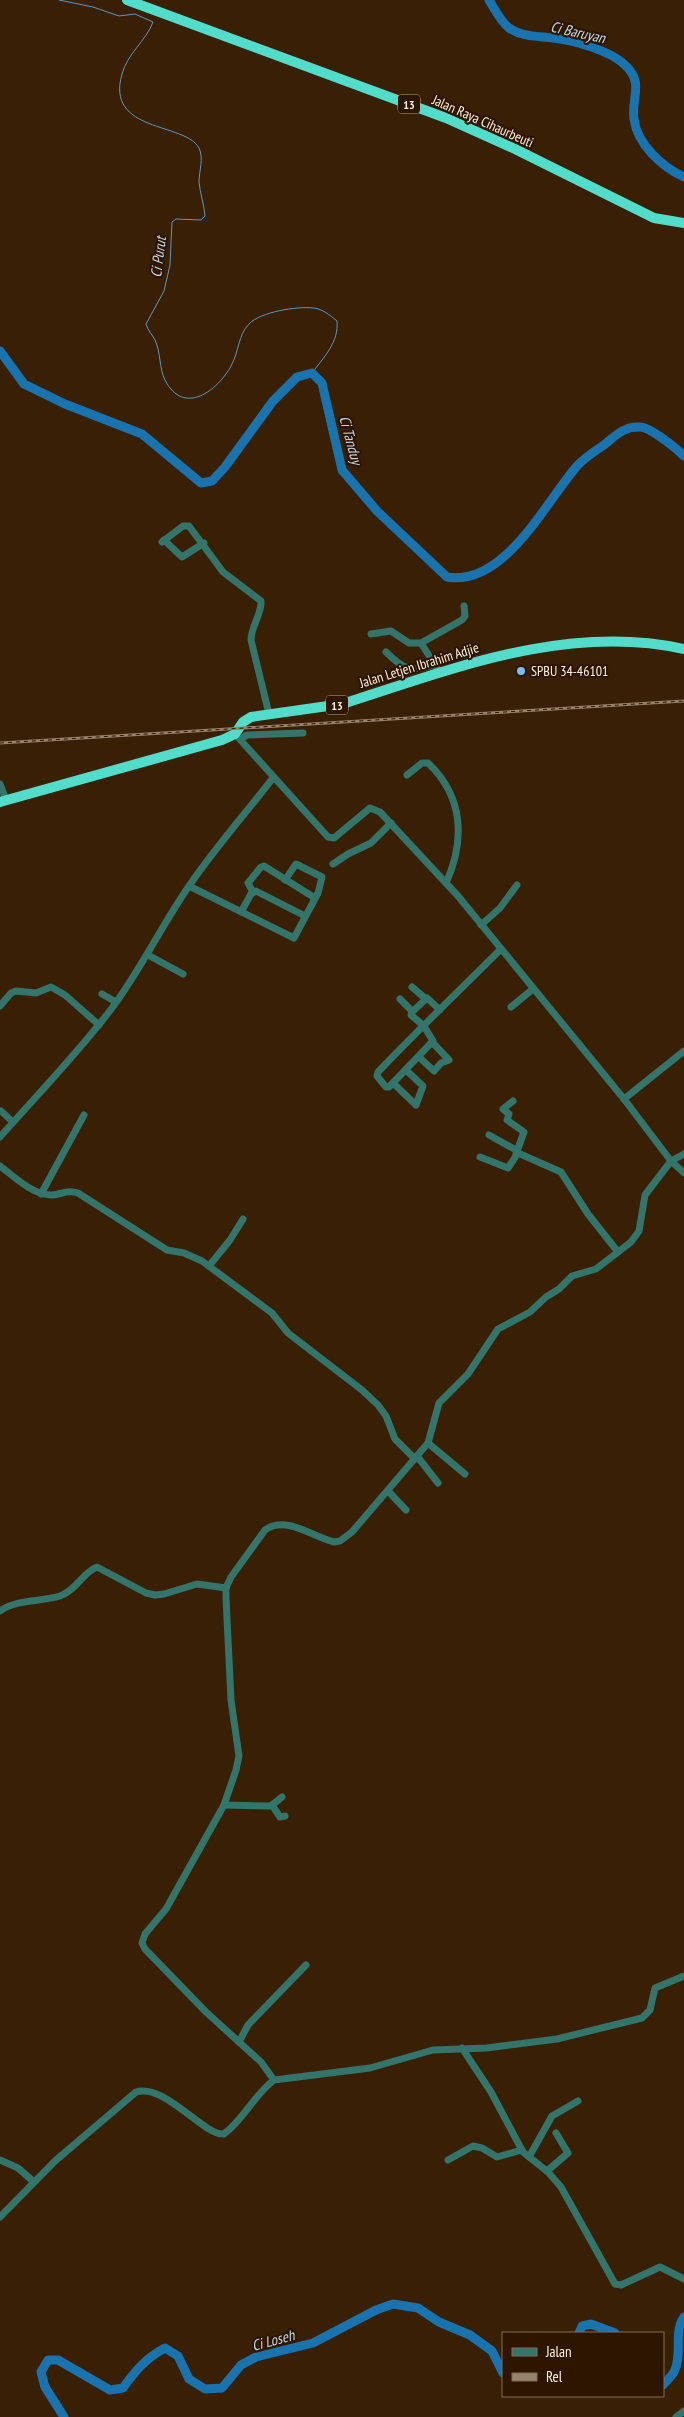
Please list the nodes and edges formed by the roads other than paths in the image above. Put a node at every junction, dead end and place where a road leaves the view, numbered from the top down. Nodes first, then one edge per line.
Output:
1 (127, 0) edge
2 (683, 225) edge
3 (204, 543) junction
4 (464, 606) dead end
5 (371, 634) dead end
6 (421, 643) junction
7 (684, 649) edge
8 (386, 652) dead end
9 (438, 669) junction
10 (269, 714) junction
11 (303, 733) dead end
12 (238, 736) junction
13 (407, 774) dead end
14 (273, 778) junction
15 (0, 784) edge
16 (3, 801) edge
17 (391, 823) junction
18 (333, 864) dead end
19 (285, 880) junction
20 (446, 883) junction
21 (517, 885) dead end
22 (189, 886) junction
23 (253, 892) junction
24 (315, 898) junction
25 (240, 912) junction
26 (306, 916) junction
27 (481, 925) junction
28 (501, 949) junction
29 (148, 955) junction
30 (183, 974) dead end
31 (412, 987) dead end
32 (533, 989) junction
33 (102, 994) dead end
34 (426, 998) junction
35 (400, 1000) dead end
36 (116, 1002) junction
37 (0, 1006) edge
38 (511, 1007) dead end
39 (440, 1010) junction
40 (412, 1011) junction
41 (99, 1025) junction
42 (424, 1026) junction
43 (432, 1042) junction
44 (684, 1051) edge
45 (419, 1057) junction
46 (406, 1070) junction
47 (393, 1083) junction
48 (624, 1099) junction
49 (512, 1101) dead end
50 (1, 1110) edge
51 (84, 1114) dead end
52 (13, 1122) junction
53 (490, 1136) dead end
54 (0, 1137) edge
55 (516, 1152) junction
56 (684, 1154) edge
57 (480, 1157) dead end
58 (671, 1161) junction
59 (0, 1166) edge
60 (684, 1173) edge
61 (41, 1194) junction
62 (243, 1219) dead end
63 (618, 1252) junction
64 (210, 1266) junction
65 (428, 1442) junction
66 (416, 1458) junction
67 (465, 1474) dead end
68 (438, 1483) dead end
69 (388, 1491) junction
70 (406, 1510) dead end
71 (226, 1588) junction
72 (0, 1611) edge
73 (282, 1797) dead end
74 (224, 1805) junction
75 (272, 1805) junction
76 (285, 1816) dead end
77 (306, 1965) dead end
78 (684, 1976) edge
79 (239, 2042) junction
80 (462, 2048) junction
81 (274, 2080) junction
82 (578, 2101) dead end
83 (556, 2133) dead end
84 (525, 2153) junction
85 (0, 2160) edge
86 (448, 2160) dead end
87 (547, 2171) junction
88 (34, 2182) junction
89 (0, 2217) edge
90 (684, 2279) edge
91 (684, 2411) edge
92 (676, 2417) edge

1 - 2 highway, Jalan Raya Cihaurbeuti / 13
3 - 3 street
3 - 10 street
4 - 6 street
5 - 6 street
6 - 9 street
7 - 9 highway, Jalan Letjen Ibrahim Adjie / 13
8 - 9 street
9 - 10 highway, Jalan Letjen Ibrahim Adjie / 13
10 - 12 highway, Jalan Letjen Ibrahim Adjie / 13
11 - 12 street
12 - 14 street
12 - 16 highway, Jalan Letjen Ibrahim Adjie / 13
13 - 20 street
14 - 17 street
14 - 22 street
15 - 16 street
17 - 18 street
17 - 20 street
19 - 23 street
19 - 24 street
19 - 24 street
20 - 27 street
21 - 27 street
22 - 25 street
22 - 29 street
23 - 25 street
23 - 26 street
24 - 26 street
25 - 26 street
27 - 28 street
28 - 32 street
28 - 39 street
29 - 30 street
29 - 36 street
31 - 34 street
32 - 38 street
32 - 48 street
33 - 36 street
34 - 39 street
34 - 40 street
35 - 40 street
36 - 41 street
37 - 41 street
39 - 42 street
40 - 42 street
41 - 52 street
42 - 43 street
42 - 47 street
43 - 45 street
43 - 45 street
44 - 48 street
45 - 46 street
46 - 47 street
46 - 47 street
48 - 58 street
49 - 55 street
50 - 52 street
51 - 61 street
52 - 54 street
53 - 55 street
55 - 57 street
55 - 63 street
56 - 58 street
58 - 60 street
58 - 63 street
59 - 61 street
61 - 64 street
62 - 64 street
63 - 65 street
64 - 66 street
65 - 66 street
65 - 67 street
66 - 68 street
66 - 69 street
69 - 70 street
69 - 71 street
71 - 72 street
71 - 74 street
73 - 75 street
74 - 75 street
74 - 79 street
75 - 76 street
77 - 79 street
78 - 80 street
79 - 81 street
80 - 81 street
80 - 84 street
81 - 88 street
82 - 84 street
83 - 87 street
84 - 86 street
84 - 87 street
85 - 88 street
87 - 90 street
88 - 89 street
91 - 92 street

